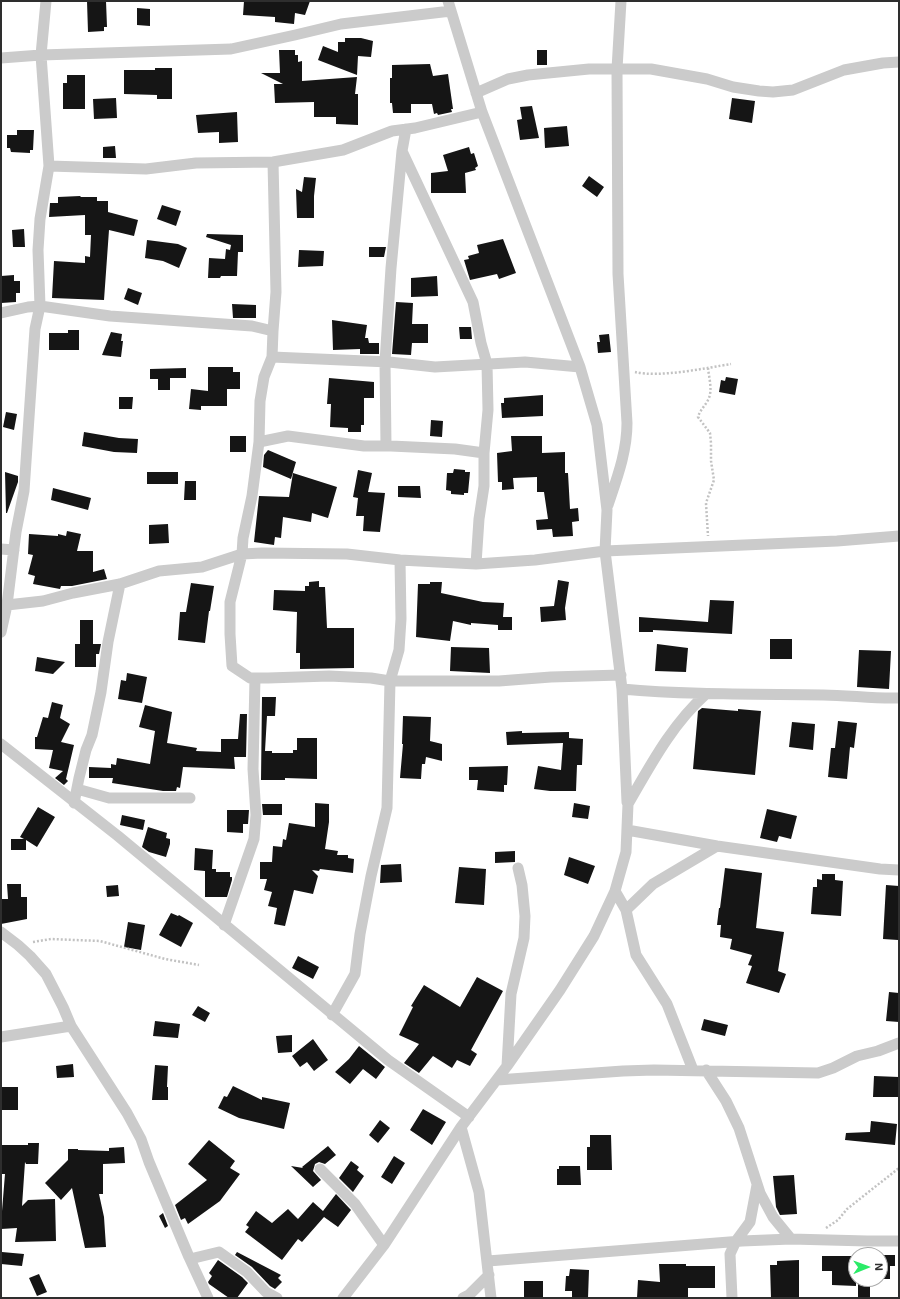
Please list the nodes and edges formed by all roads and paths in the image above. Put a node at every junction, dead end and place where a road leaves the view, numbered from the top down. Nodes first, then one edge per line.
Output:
1 (46, 1) edge
2 (621, 1) edge
3 (450, 6) edge
4 (41, 55) junction
5 (1, 58) edge
6 (899, 62) edge
7 (617, 69) junction
8 (476, 93) junction
9 (482, 112) junction
10 (406, 129) junction
11 (402, 151) junction
12 (273, 162) junction
13 (49, 166) junction
14 (40, 306) junction
15 (1, 313) edge
16 (273, 331) junction
17 (272, 358) junction
18 (385, 362) junction
19 (487, 364) junction
20 (731, 364) dead end
21 (580, 367) junction
22 (708, 368) junction
23 (623, 369) junction
24 (259, 442) junction
25 (386, 446) junction
26 (484, 453) junction
27 (607, 510) junction
28 (899, 536) edge
29 (709, 546) junction
30 (1, 549) edge
31 (14, 550) junction
32 (605, 551) junction
33 (242, 554) junction
34 (400, 560) junction
35 (476, 564) junction
36 (120, 584) junction
37 (8, 605) junction
38 (1, 632) edge
39 (621, 675) junction
40 (254, 678) junction
41 (390, 680) junction
42 (622, 689) junction
43 (706, 694) junction
44 (899, 698) edge
45 (1, 744) edge
46 (77, 789) junction
47 (190, 798) dead end
48 (74, 803) junction
49 (628, 804) junction
50 (627, 830) junction
51 (717, 846) junction
52 (518, 868) dead end
53 (899, 870) edge
54 (615, 891) junction
55 (626, 910) junction
56 (224, 925) junction
57 (1, 932) edge
58 (18, 945) junction
59 (199, 965) dead end
60 (332, 1015) junction
61 (71, 1026) junction
62 (1, 1037) edge
63 (899, 1043) edge
64 (507, 1066) junction
65 (693, 1070) junction
66 (706, 1070) junction
67 (497, 1080) junction
68 (469, 1116) junction
69 (462, 1128) junction
70 (899, 1168) edge
71 (320, 1169) dead end
72 (757, 1184) junction
73 (791, 1239) junction
74 (809, 1240) junction
75 (736, 1241) junction
76 (899, 1241) edge
77 (384, 1244) junction
78 (190, 1259) junction
79 (488, 1261) junction
80 (489, 1275) junction
81 (208, 1298) edge
82 (277, 1298) edge
83 (344, 1298) edge
84 (463, 1298) edge
85 (491, 1298) edge
86 (732, 1298) edge

1 - 4 street
2 - 7 street
3 - 4 street
3 - 8 street
4 - 5 street
4 - 13 street
6 - 7 street
7 - 8 street
7 - 23 street
8 - 9 street
9 - 10 street
9 - 21 street
10 - 11 street
10 - 12 street
11 - 18 street
11 - 19 street
12 - 13 street
12 - 16 street
13 - 14 street
14 - 15 street
14 - 16 street
14 - 31 street
16 - 17 street
17 - 18 street
17 - 24 street
18 - 19 street
18 - 25 street
19 - 21 street
19 - 26 street
20 - 22 path
21 - 27 street
22 - 23 path
22 - 29 path
23 - 27 street
24 - 25 street
24 - 33 street
25 - 26 street
26 - 35 street
27 - 32 street
28 - 29 street
29 - 32 street
30 - 31 street
31 - 37 street
32 - 35 street
32 - 39 street
33 - 34 street
33 - 36 street
33 - 40 street
34 - 35 street
34 - 41 street
36 - 37 street
36 - 46 street
37 - 38 street
39 - 41 street
39 - 42 street
40 - 41 street
40 - 56 street
41 - 60 street
42 - 43 street
42 - 49 street
43 - 44 street
43 - 49 street
45 - 48 street
46 - 47 street
46 - 48 street
48 - 56 street
49 - 50 street
50 - 51 street
50 - 54 street
51 - 53 street
51 - 55 street
52 - 64 street
54 - 55 street
54 - 64 street
55 - 65 street
56 - 60 street
57 - 58 street
58 - 59 path
58 - 61 street
60 - 68 street
61 - 62 street
61 - 78 street
63 - 66 street
64 - 67 street
65 - 66 street
65 - 67 street
66 - 72 street
67 - 68 street
68 - 69 street
69 - 77 street
69 - 79 street
70 - 74 path
71 - 77 street
72 - 73 street
72 - 75 street
73 - 74 street
73 - 75 street
74 - 76 street
75 - 79 street
75 - 86 street
77 - 83 street
78 - 81 street
78 - 82 street
79 - 80 street
80 - 84 street
80 - 85 street

